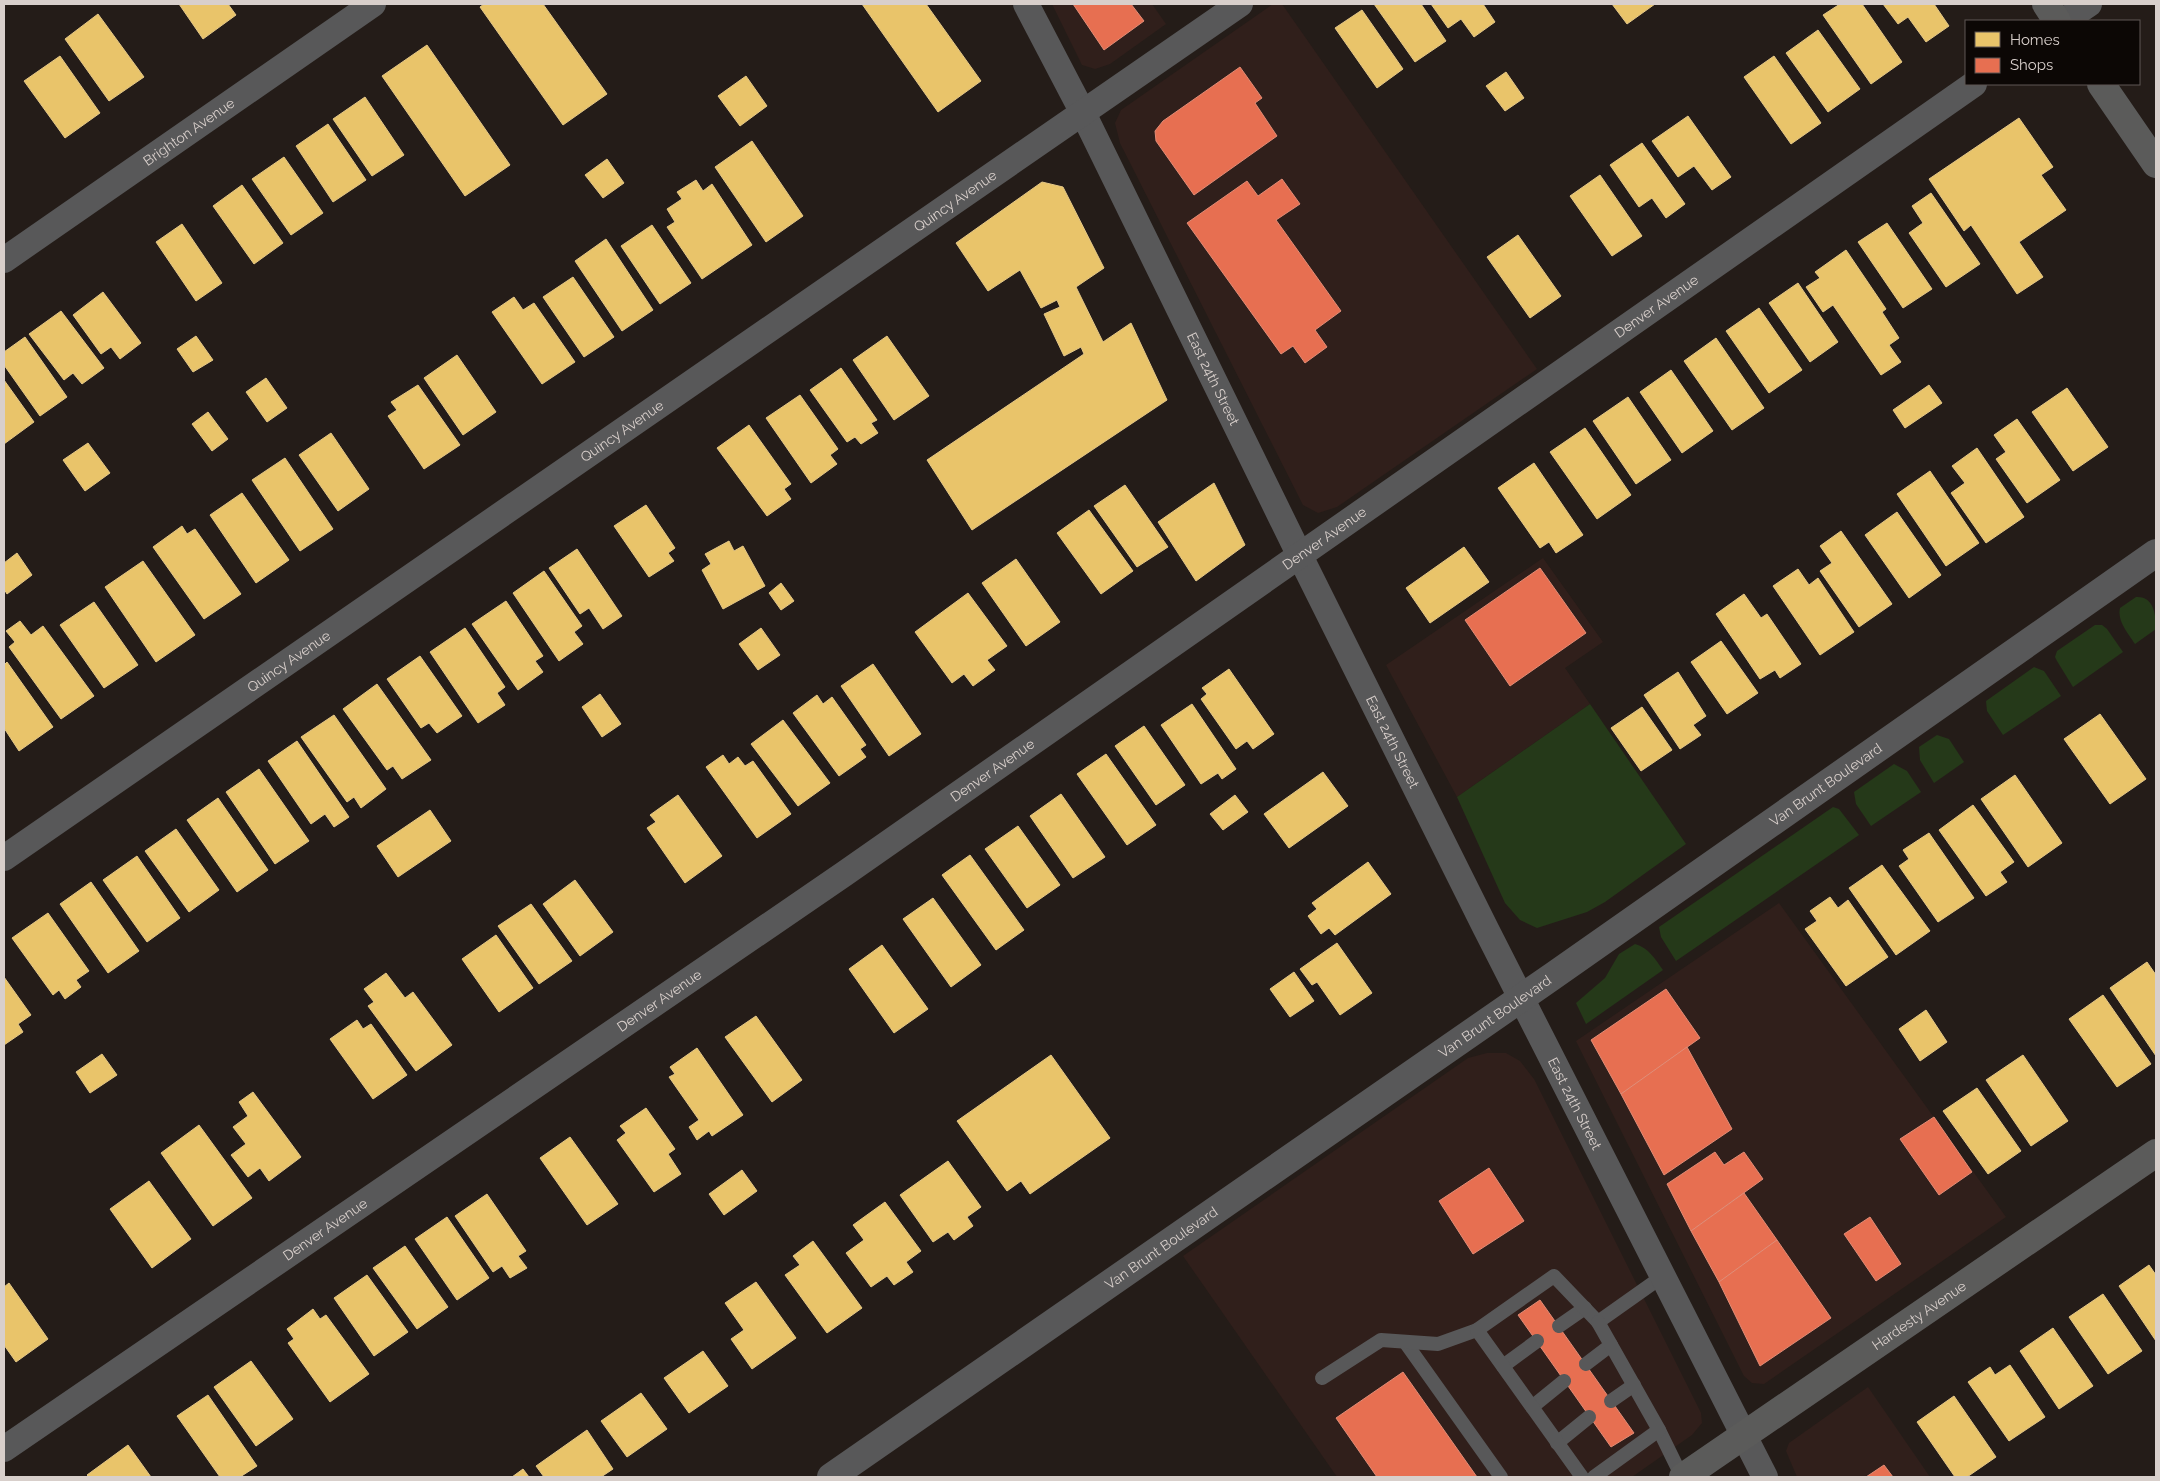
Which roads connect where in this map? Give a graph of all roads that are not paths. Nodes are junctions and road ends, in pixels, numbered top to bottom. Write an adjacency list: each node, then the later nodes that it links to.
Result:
1 (373, 4): 12 (street, Brighton Avenue)
2 (1026, 4): 10 (street, East 24th Street)
3 (1240, 4): 10 (street, Quincy Avenue)
4 (2046, 4): 6 (main road)
5 (2089, 4): 7 (street)
6 (2056, 20)
7 (2065, 20)
8 (1973, 85): 14 (street, Denver Avenue)
9 (2102, 85): 11 (main road)
10 (1084, 113): 14 (street, East 24th Street); 15 (street, Quincy Avenue)
11 (2156, 164)
12 (4, 260)
13 (2156, 553): 16 (street, Van Brunt Boulevard)
14 (1300, 556): 16 (street, East 24th Street); 37 (street, Denver Avenue)
15 (4, 858)
16 (1521, 998): 18 (street, East 24th Street); 38 (street, Van Brunt Boulevard)
17 (2156, 1153): 35 (main road, Hardesty Avenue)
18 (1663, 1276): 20 (lane); 35 (street, East 24th Street)
19 (1585, 1308): 20 (lane); 21 (lane); 22 (lane)
20 (1598, 1322): 25 (lane)
21 (1559, 1326)
22 (1478, 1330): 23 (lane); 27 (lane)
23 (1405, 1342): 28 (lane); 39 (lane)
24 (1537, 1342): 27 (lane)
25 (1611, 1345): 26 (lane); 30 (lane)
26 (1586, 1364)
27 (1503, 1366): 32 (lane)
28 (1322, 1378)
29 (1564, 1381): 32 (lane)
30 (1634, 1385): 31 (lane); 34 (lane)
31 (1611, 1401)
32 (1532, 1408): 36 (lane)
33 (1589, 1417): 36 (lane)
34 (1659, 1430): 41 (lane); 42 (lane)
35 (1744, 1434): 42 (main road, Hardesty Avenue); 43 (street, East 24th Street)
36 (1557, 1443): 40 (lane)
37 (4, 1449)
38 (831, 1477)
39 (1500, 1477)
40 (1582, 1477)
41 (1594, 1477)
42 (1682, 1477)
43 (1765, 1477)

